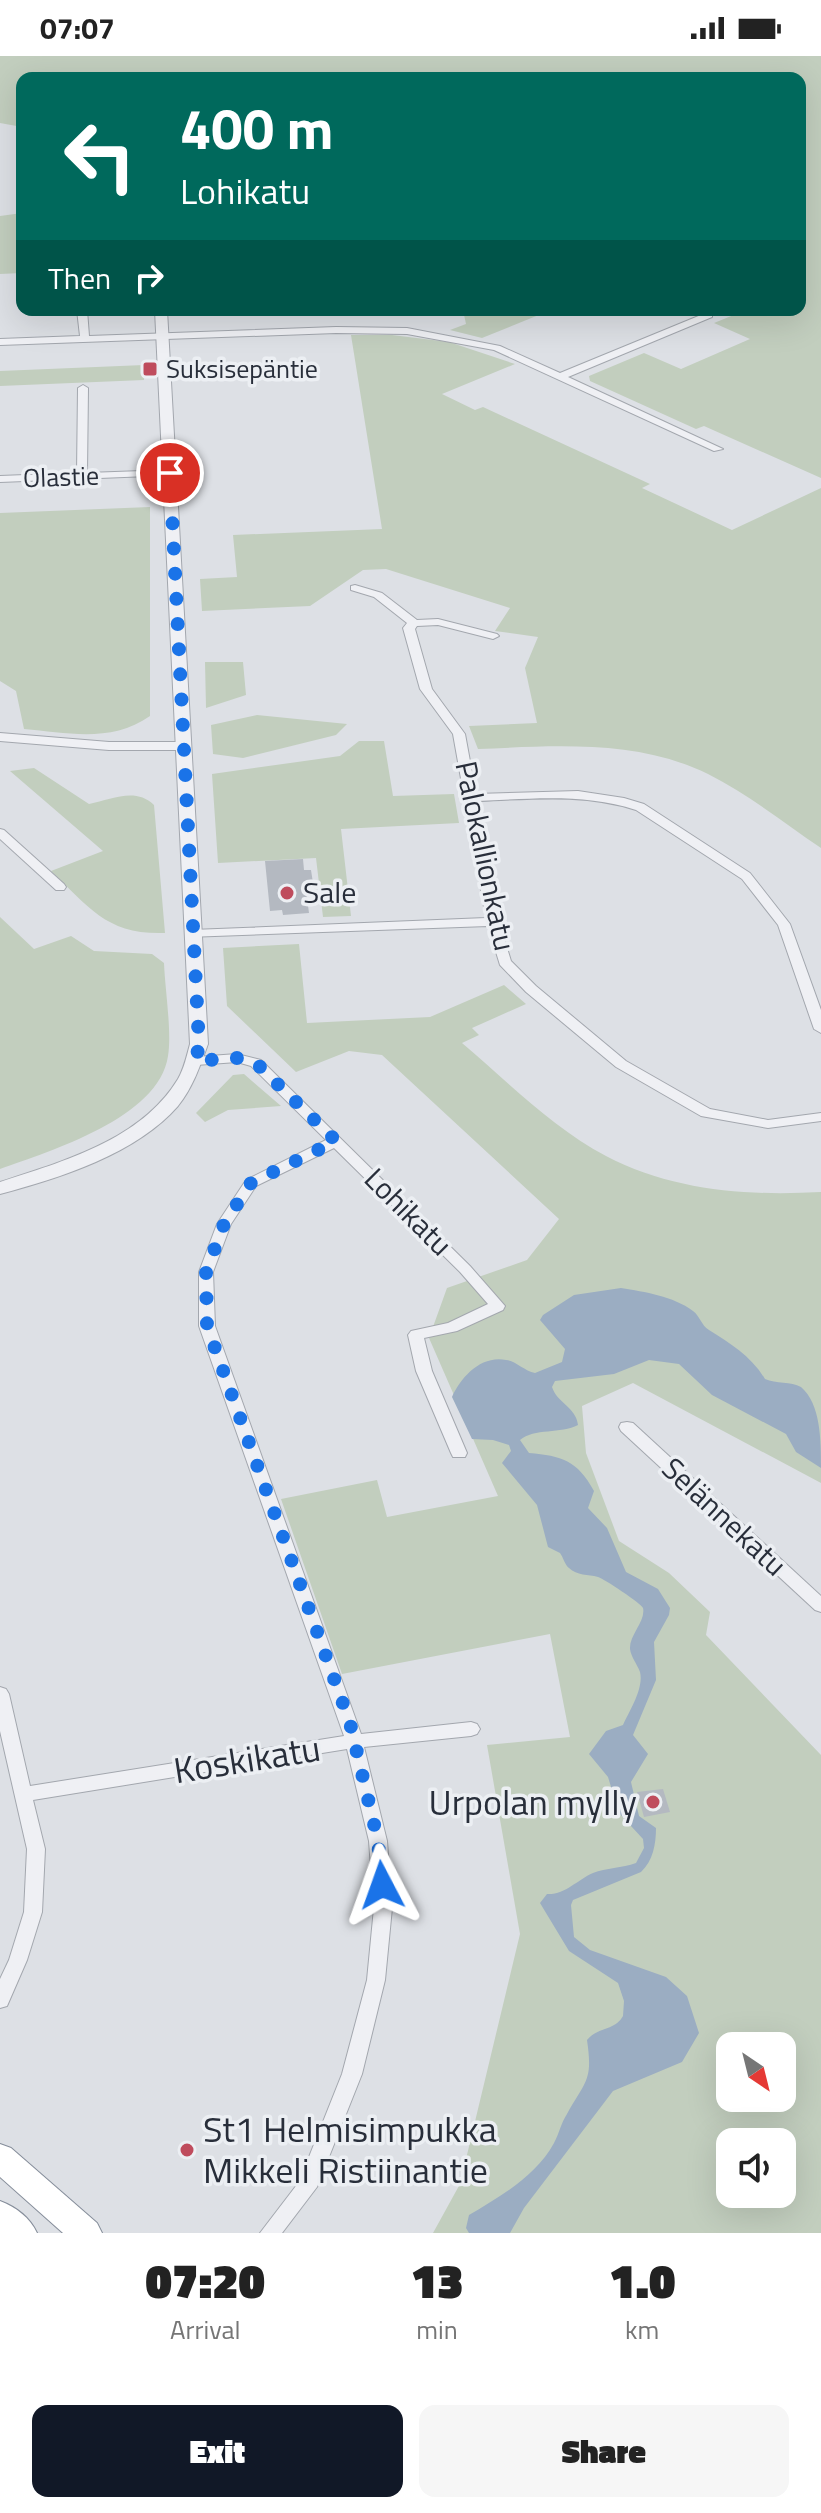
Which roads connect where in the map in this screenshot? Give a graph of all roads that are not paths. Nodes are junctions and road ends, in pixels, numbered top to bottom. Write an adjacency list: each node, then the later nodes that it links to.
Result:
1 (83, 316): 5 (street)
2 (162, 316): 4 (street)
3 (707, 316): 7 (street)
4 (164, 336): 5 (street); 7 (street); 10 (street)
5 (85, 338): 6 (street)
6 (0, 342)
7 (562, 376): 9 (street)
8 (83, 388): 11 (street)
9 (718, 449)
10 (170, 473): 11 (street, Olastie); 17 (street)
11 (82, 476): 12 (street, Olastie)
12 (0, 479)
13 (355, 588): 14 (street)
14 (414, 623): 15 (street); 18 (street, Palokallionkatu)
15 (493, 636)
16 (0, 737): 17 (street)
17 (184, 746): 22 (street)
18 (472, 798): 21 (street, Palokallionkatu); 23 (street)
19 (0, 833): 20 (street)
20 (60, 887)
21 (493, 922): 22 (street); 25 (street, Palokallionkatu)
22 (192, 934): 24 (street)
23 (821, 1029)
24 (196, 1061): 26 (street, Lohikatu); 27 (street)
25 (821, 1117)
26 (336, 1141): 29 (street, Lohikatu); 33 (street)
27 (0, 1188)
28 (627, 1427): 30 (street, Selännekatu)
29 (459, 1453)
30 (821, 1606)
31 (0, 1694): 34 (street)
32 (471, 1729): 33 (street, Koskikatu)
33 (355, 1741): 34 (street, Koskikatu); 40 (street)
34 (24, 1794): 35 (street)
35 (0, 2000)
36 (0, 2158): 39 (highway)
37 (0, 2215): 38 (highway)
38 (21, 2233)
39 (86, 2233)
40 (270, 2233)

